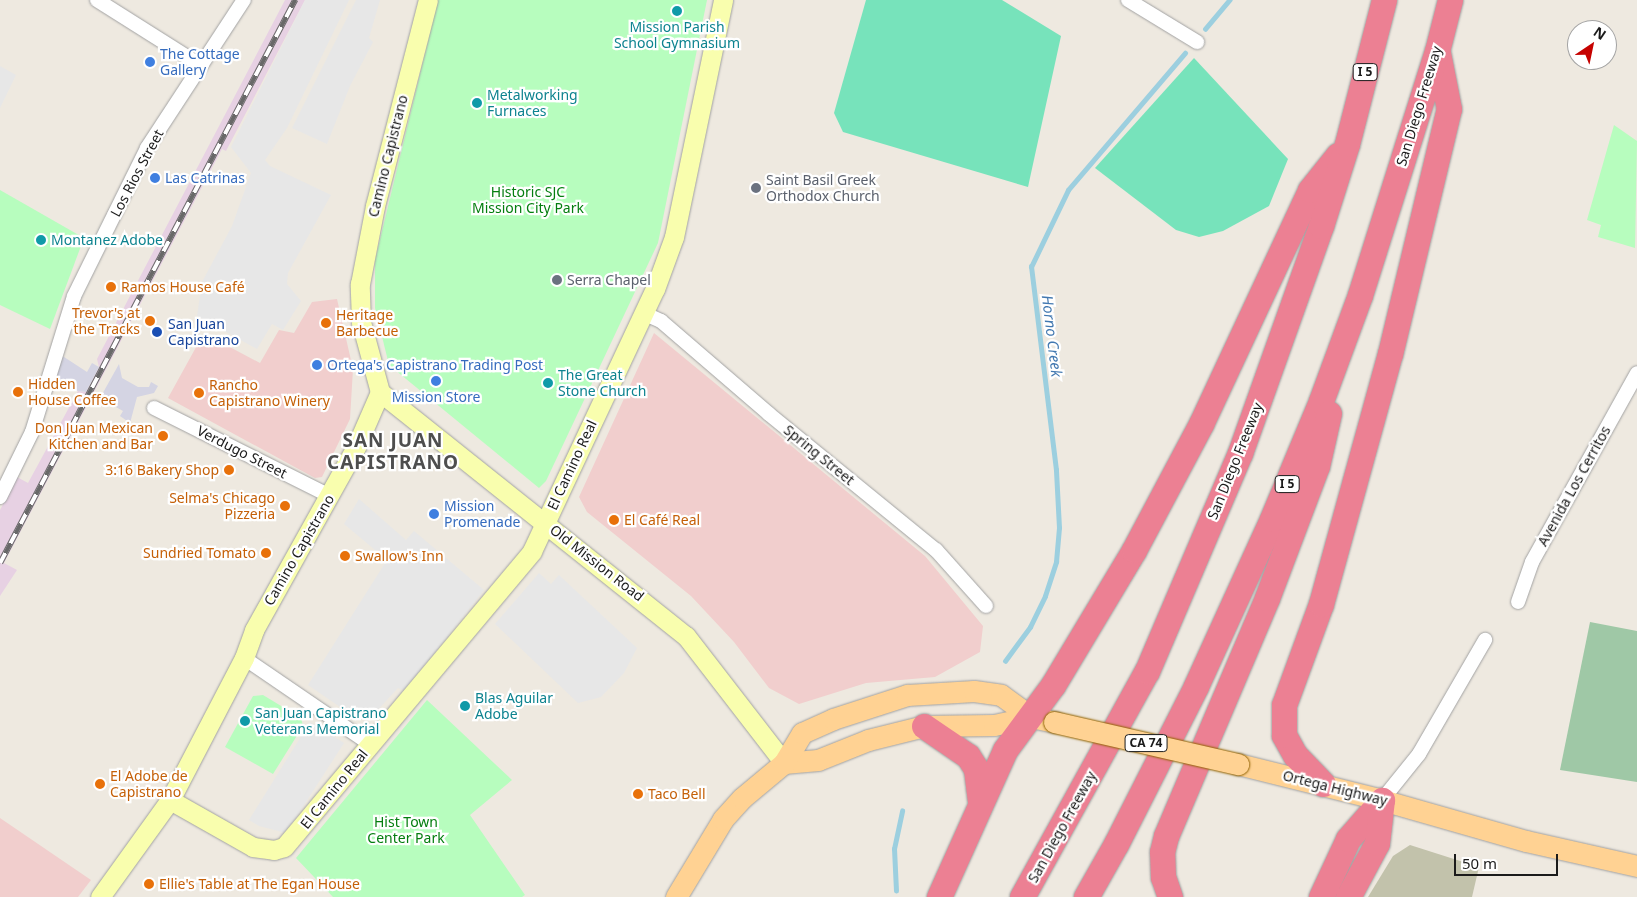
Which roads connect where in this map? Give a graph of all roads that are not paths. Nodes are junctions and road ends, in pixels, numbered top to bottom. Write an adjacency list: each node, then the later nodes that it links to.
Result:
1 (244, 0): 10 (street, Los Rios Street)
2 (428, 0): 15 (main road, Camino Capistrano)
3 (723, 0): 12 (main road, El Camino Real)
4 (1384, 0): 11 (highway, San Diego Freeway / I 5)
5 (1450, 0): 9 (highway, San Diego Freeway / I 5)
6 (106, 2): 10 (street)
7 (1137, 2): 8 (street)
8 (1197, 42)
9 (1437, 51): 13 (highway, San Diego Freeway / I 5); 28 (highway)
10 (200, 65): 18 (street, Los Rios Street)
11 (1347, 144): 24 (highway); 36 (highway, San Diego Freeway / I 5)
12 (644, 313): 19 (main road, El Camino Real); 21 (street, Spring Street)
13 (1345, 336): 37 (highway, San Diego Freeway / I 5); 38 (highway)
14 (1637, 373): 20 (street, Avenida Los Cerritos)
15 (380, 392): 17 (main road, Camino Capistrano); 19 (main road, Old Mission Road)
16 (154, 408): 17 (street, Verdugo Street)
17 (330, 496): 23 (main road, Camino Capistrano)
18 (0, 498)
19 (545, 523): 26 (main road, El Camino Real); 27 (main road, Old Mission Road)
20 (1518, 602)
21 (986, 606)
22 (1485, 640): 31 (street)
23 (244, 658): 26 (street); 29 (main road, Camino Capistrano)
24 (1043, 720): 25 (main road, Ortega Highway); 27 (main road, Ortega Highway); 28 (main road, Ortega Highway / CA 74, bridge); 30 (highway)
25 (924, 726): 27 (main road, Ortega Highway); 30 (highway)
26 (370, 744): 29 (main road, El Camino Real)
27 (784, 763): 34 (main road)
28 (1323, 784): 31 (main road, Ortega Highway / CA 74)
29 (170, 800): 33 (main road, Camino Capistrano)
30 (980, 800): 35 (highway)
31 (1382, 800): 32 (main road, Ortega Highway / CA 74); 39 (highway); 40 (highway)
32 (1637, 866)
33 (100, 897)
34 (676, 897)
35 (939, 897)
36 (1022, 897)
37 (1086, 897)
38 (1170, 897)
39 (1321, 897)
40 (1348, 897)

